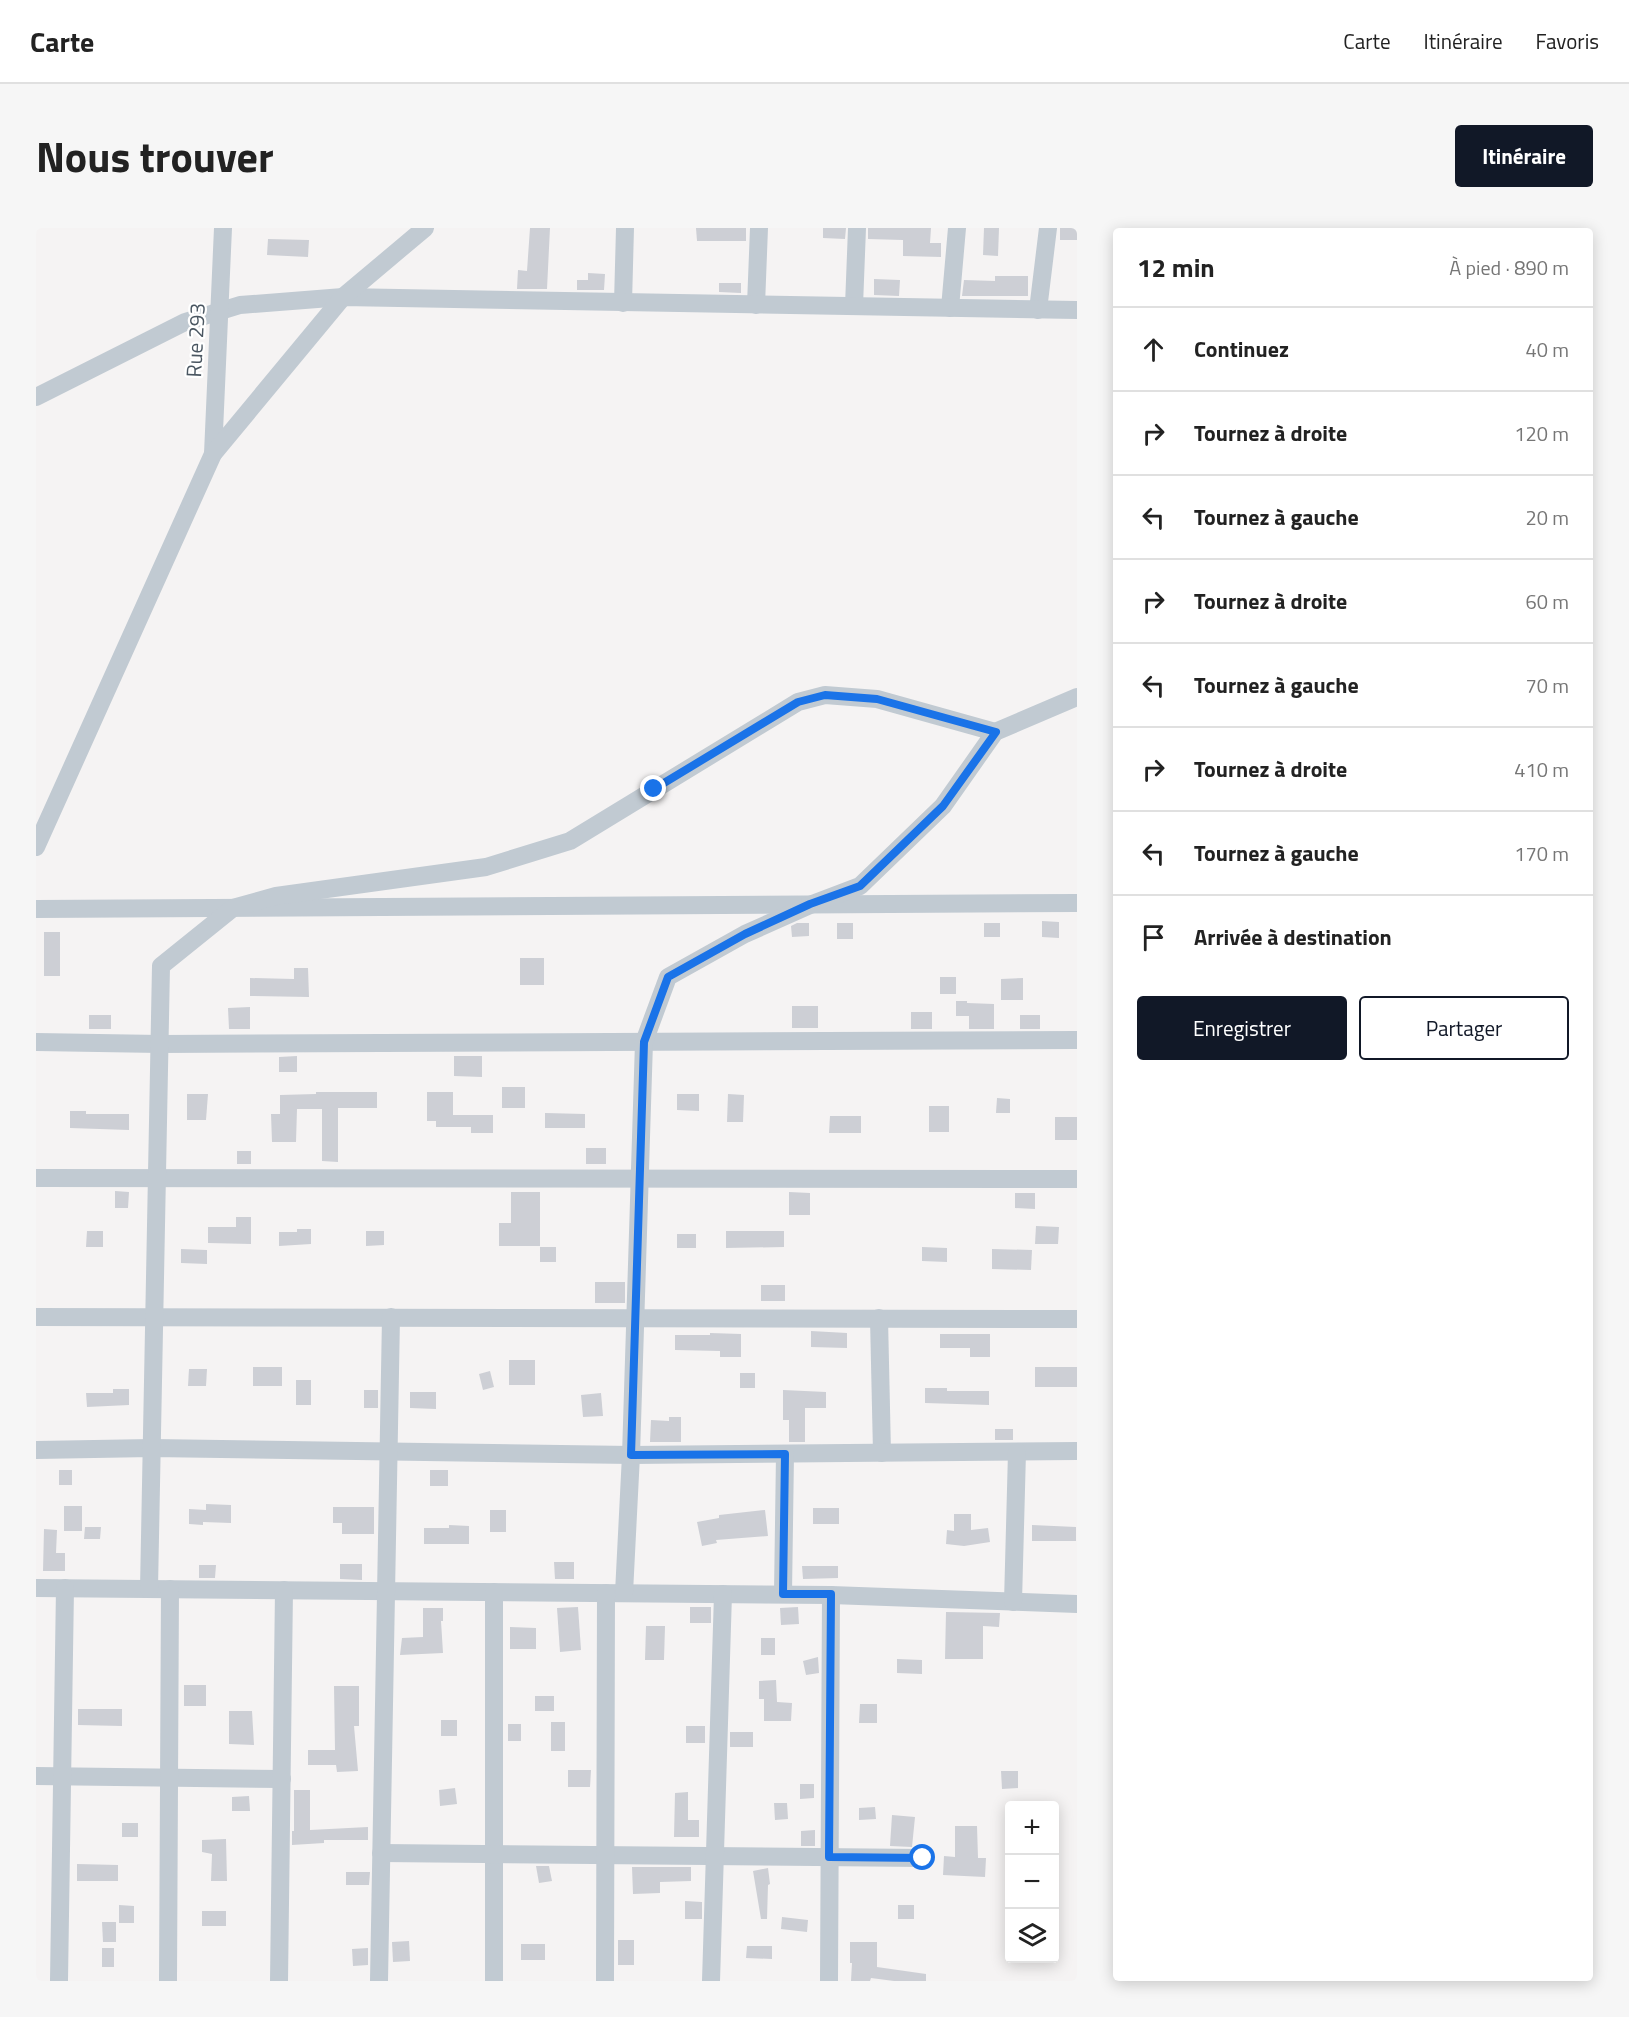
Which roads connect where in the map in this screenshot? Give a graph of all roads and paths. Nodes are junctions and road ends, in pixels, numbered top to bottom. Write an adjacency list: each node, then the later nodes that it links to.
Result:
1 (223, 228): 15 (street, Rue 293)
2 (425, 228): 8 (street)
3 (625, 228): 9 (street)
4 (759, 228): 10 (street)
5 (857, 228): 11 (street)
6 (957, 228): 12 (street)
7 (1048, 228): 13 (street)
8 (343, 297): 9 (street); 15 (street); 17 (street)
9 (623, 303): 10 (street)
10 (756, 305): 11 (street)
11 (854, 306): 12 (street)
12 (950, 308): 13 (street)
13 (1038, 310): 14 (street)
14 (1077, 310)
15 (219, 312): 16 (street); 17 (street, Rue 293)
16 (36, 397)
17 (213, 454): 20 (street)
18 (1077, 697): 19 (street)
19 (996, 732): 22 (street); 23 (street)
20 (36, 847)
21 (1077, 903): 22 (street)
22 (810, 904): 23 (street); 27 (street)
23 (233, 908): 24 (street); 28 (street)
24 (36, 909)
25 (1077, 1040): 27 (street)
26 (36, 1042): 28 (street)
27 (644, 1042): 28 (street); 31 (street)
28 (160, 1044): 30 (street)
29 (36, 1178): 30 (street)
30 (157, 1178): 31 (street); 34 (street)
31 (639, 1179): 32 (street); 36 (street)
32 (1077, 1179)
33 (36, 1317): 34 (street)
34 (154, 1317): 35 (street); 39 (street)
35 (391, 1317): 36 (street); 42 (street)
36 (635, 1318): 37 (street); 46 (street)
37 (879, 1318): 38 (street); 44 (street)
38 (1077, 1319)
39 (152, 1448): 40 (street); 42 (street); 49 (street)
40 (36, 1450)
41 (1077, 1451): 43 (street)
42 (388, 1452): 46 (street); 52 (street)
43 (1017, 1452): 44 (street); 58 (street)
44 (882, 1453): 45 (street)
45 (785, 1454): 46 (street); 56 (street)
46 (631, 1455): 54 (street)
47 (36, 1588): 48 (street)
48 (65, 1588): 49 (street); 61 (street)
49 (149, 1589): 50 (street)
50 (170, 1589): 51 (street); 62 (street)
51 (284, 1590): 52 (street); 63 (street)
52 (386, 1591): 53 (street); 64 (street)
53 (494, 1592): 54 (street); 65 (street)
54 (615, 1593): 55 (street); 66 (street)
55 (723, 1594): 56 (street); 67 (street)
56 (783, 1594): 57 (street)
57 (831, 1594): 58 (street); 68 (street)
58 (1013, 1602): 59 (street)
59 (1077, 1604)
60 (36, 1776): 61 (street)
61 (62, 1776): 62 (street); 70 (street)
62 (169, 1778): 63 (street); 71 (street)
63 (282, 1779): 72 (street)
64 (381, 1853): 65 (street); 73 (street)
65 (494, 1854): 66 (street); 74 (street)
66 (605, 1855): 67 (street); 75 (street)
67 (715, 1856): 68 (street); 76 (street)
68 (829, 1857): 69 (street); 77 (street)
69 (923, 1858)
70 (59, 1981)
71 (168, 1981)
72 (279, 1981)
73 (379, 1981)
74 (494, 1981)
75 (605, 1981)
76 (711, 1981)
77 (829, 1981)

